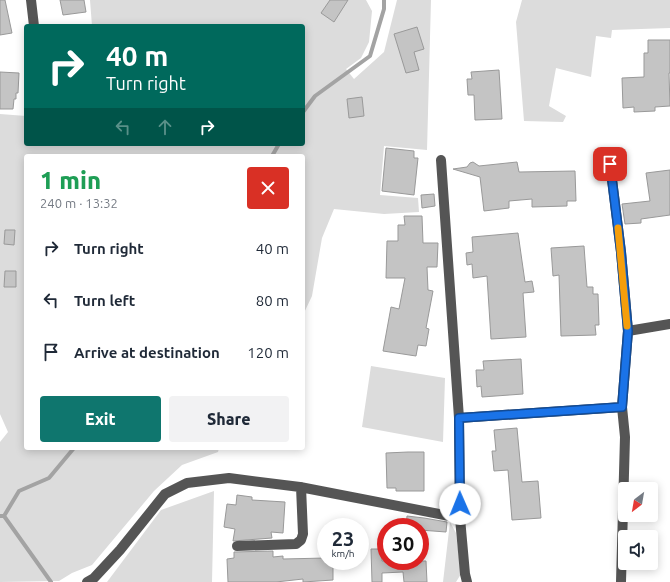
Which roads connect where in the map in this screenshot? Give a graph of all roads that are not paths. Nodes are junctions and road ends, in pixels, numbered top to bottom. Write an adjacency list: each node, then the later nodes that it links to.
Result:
1 (31, 0): 2 (street)
2 (34, 24)
3 (441, 160): 8 (street)
4 (610, 164): 6 (street)
5 (670, 324): 6 (street)
6 (628, 331): 7 (street)
7 (622, 407): 8 (street); 14 (street)
8 (459, 418): 10 (street)
9 (301, 487): 10 (street); 11 (street); 13 (street)
10 (460, 518): 12 (street)
11 (237, 546)
12 (464, 579)
13 (87, 582)
14 (621, 582)

